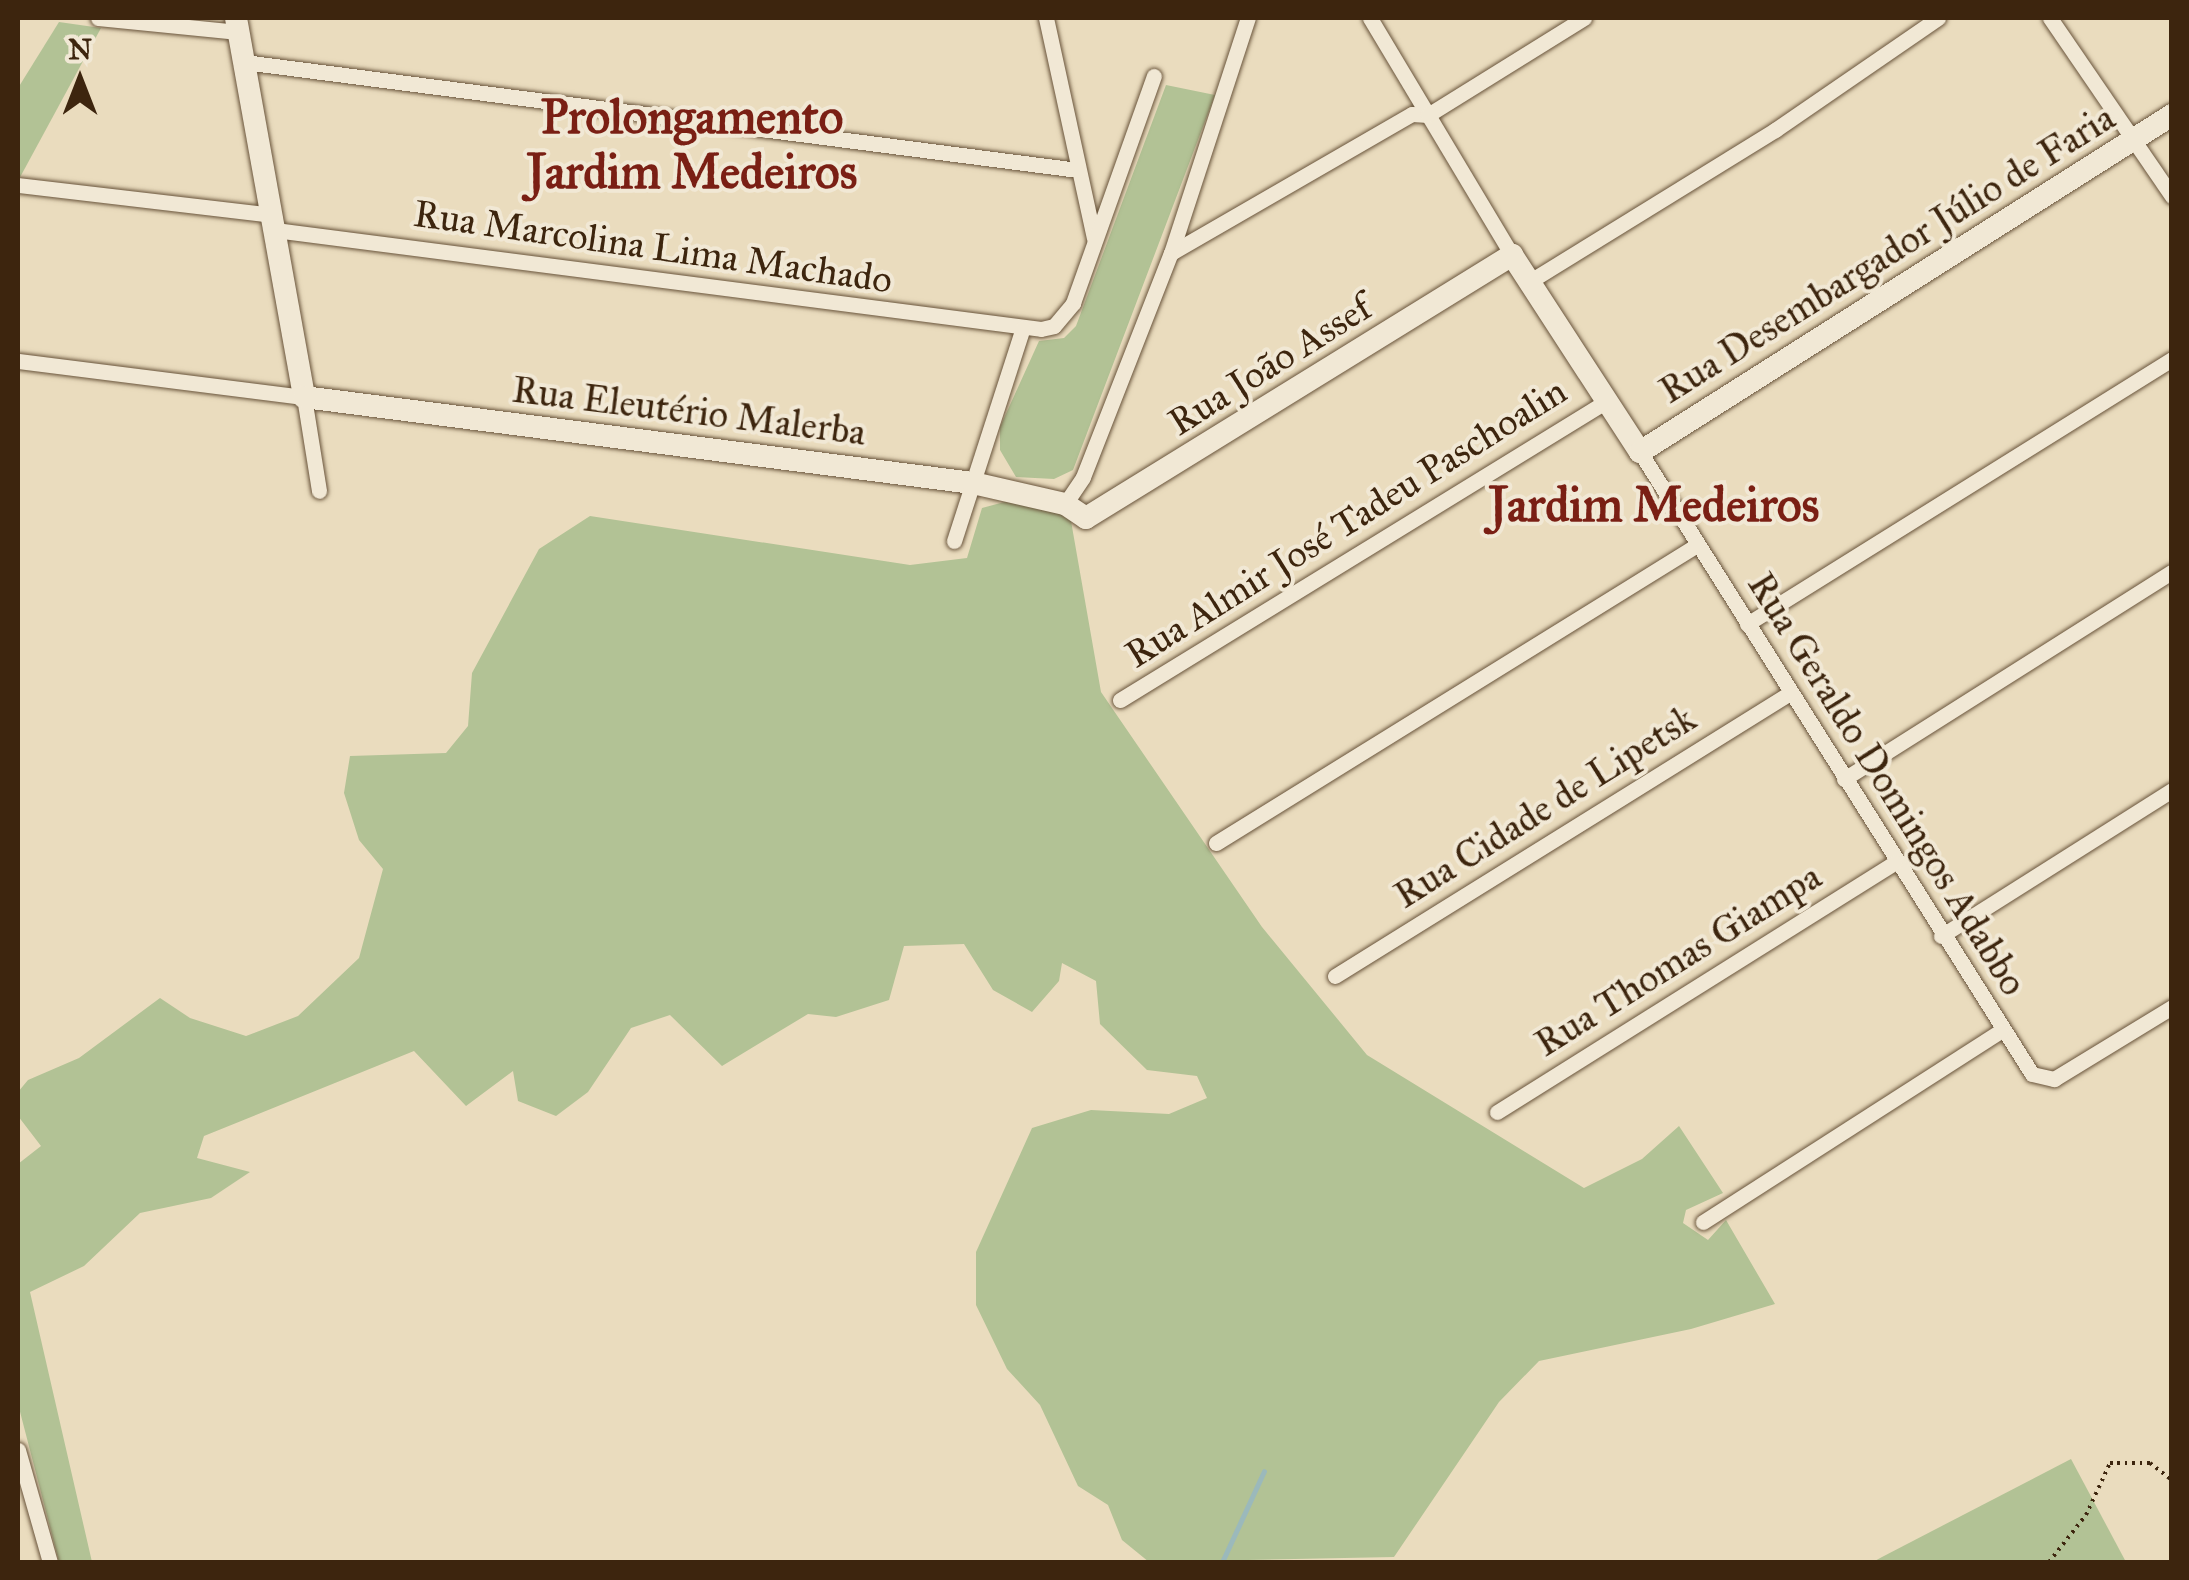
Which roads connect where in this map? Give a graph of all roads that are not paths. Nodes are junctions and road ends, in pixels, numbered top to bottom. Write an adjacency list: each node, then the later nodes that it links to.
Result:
1 (98, 18): 8 (street)
2 (1046, 18): 14 (street)
3 (1248, 18): 19 (street)
4 (1370, 18): 11 (street, Rua Geraldo Domingos Adabbo)
5 (1584, 18): 11 (street)
6 (1938, 18): 21 (street)
7 (2050, 18): 13 (street)
8 (237, 25): 9 (street)
9 (244, 62): 14 (street); 17 (street)
10 (1154, 76): 18 (street)
11 (1428, 115): 19 (street); 20 (street, Rua Geraldo Domingos Adabbo)
12 (2172, 115): 13 (street, Rua Desembargador Júlio de Faria)
13 (2134, 139): 16 (street); 27 (street, Rua Desembargador Júlio de Faria)
14 (1078, 170): 18 (street)
15 (18, 185): 17 (street, Rua Marcolina Lima Machado)
16 (2172, 196)
17 (274, 222): 22 (street, Rua Marcolina Lima Machado); 25 (street)
18 (1095, 240): 22 (street)
19 (1172, 253): 30 (street)
20 (1512, 255): 21 (street, Rua Geraldo Domingos Adabbo); 30 (street, Rua João Assef)
21 (1532, 280): 26 (street, Rua Geraldo Domingos Adabbo)
22 (1023, 328): 28 (street)
23 (2172, 359): 34 (street)
24 (18, 361): 25 (street)
25 (304, 397): 28 (street, Rua Eleutério Malerba); 29 (street)
26 (1607, 401): 27 (street, Rua Geraldo Domingos Adabbo); 36 (street, Rua Almir José Tadeu Paschoalin)
27 (1640, 452): 32 (street, Rua Geraldo Domingos Adabbo)
28 (973, 484): 30 (street, Rua Eleutério Malerba); 31 (street)
29 (319, 491)
30 (1064, 504)
31 (954, 541)
32 (1697, 545): 34 (street, Rua Geraldo Domingos Adabbo); 39 (street)
33 (2172, 572): 37 (street)
34 (1747, 624): 35 (street, Rua Geraldo Domingos Adabbo)
35 (1790, 693): 37 (street, Rua Geraldo Domingos Adabbo); 42 (street, Rua Cidade de Lipetsk)
36 (1120, 700)
37 (1844, 779): 40 (street, Rua Geraldo Domingos Adabbo)
38 (2172, 790): 41 (street)
39 (1216, 843)
40 (1894, 863): 41 (street, Rua Geraldo Domingos Adabbo); 45 (street, Rua Thomas Giampa)
41 (1941, 936): 44 (street, Rua Geraldo Domingos Adabbo)
42 (1335, 976)
43 (2172, 1007): 44 (street, Rua Geraldo Domingos Adabbo)
44 (2000, 1031): 46 (street)
45 (1497, 1112)
46 (1704, 1222)
47 (18, 1450): 48 (street)
48 (50, 1562)

